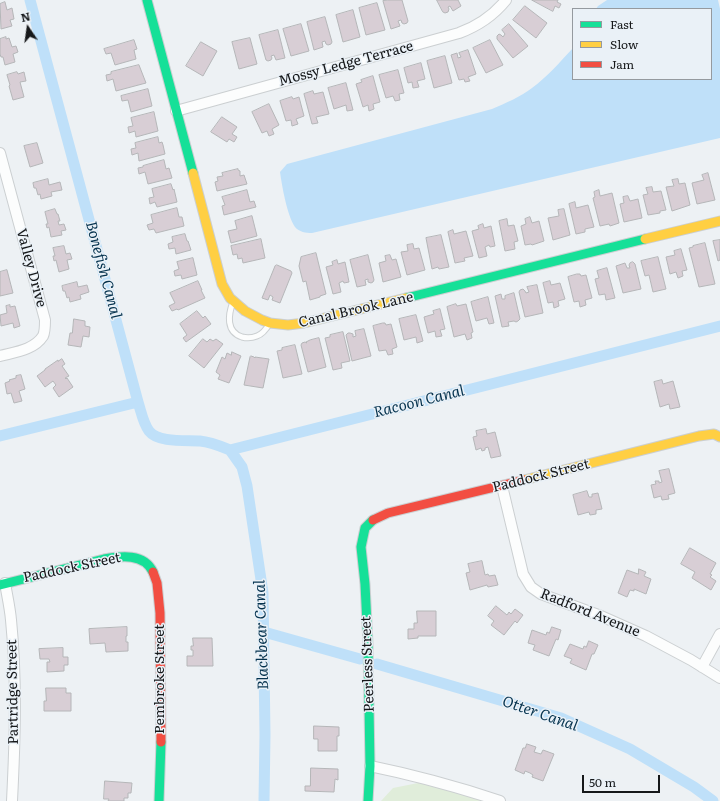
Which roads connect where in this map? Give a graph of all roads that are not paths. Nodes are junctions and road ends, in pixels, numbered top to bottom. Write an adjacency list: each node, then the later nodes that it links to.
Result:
1 (147, 0): 3 (street, Canal Brook Lane)
2 (506, 0): 3 (street, Mossy Ledge Terrace)
3 (176, 110): 6 (street, Canal Brook Lane)
4 (0, 153): 8 (street, Valley Drive)
5 (720, 221): 7 (street, Canal Brook Lane)
6 (233, 301): 7 (street, Canal Brook Lane); 7 (lane)
7 (270, 323)
8 (0, 356)
9 (720, 437): 10 (street, Paddock Street)
10 (502, 486): 11 (street, Paddock Street); 15 (street, Radford Avenue)
11 (365, 528): 17 (street, Peerless Street)
12 (143, 561): 13 (street, Paddock Street); 19 (street, Pembroke Street)
13 (3, 584): 18 (street, Partridge Street)
14 (720, 634): 15 (street)
15 (702, 667): 16 (street, Radford Avenue)
16 (720, 678)
17 (370, 766): 20 (street, Peerless Street); 21 (street)
18 (12, 801)
19 (159, 801)
20 (368, 801)
21 (500, 801)

